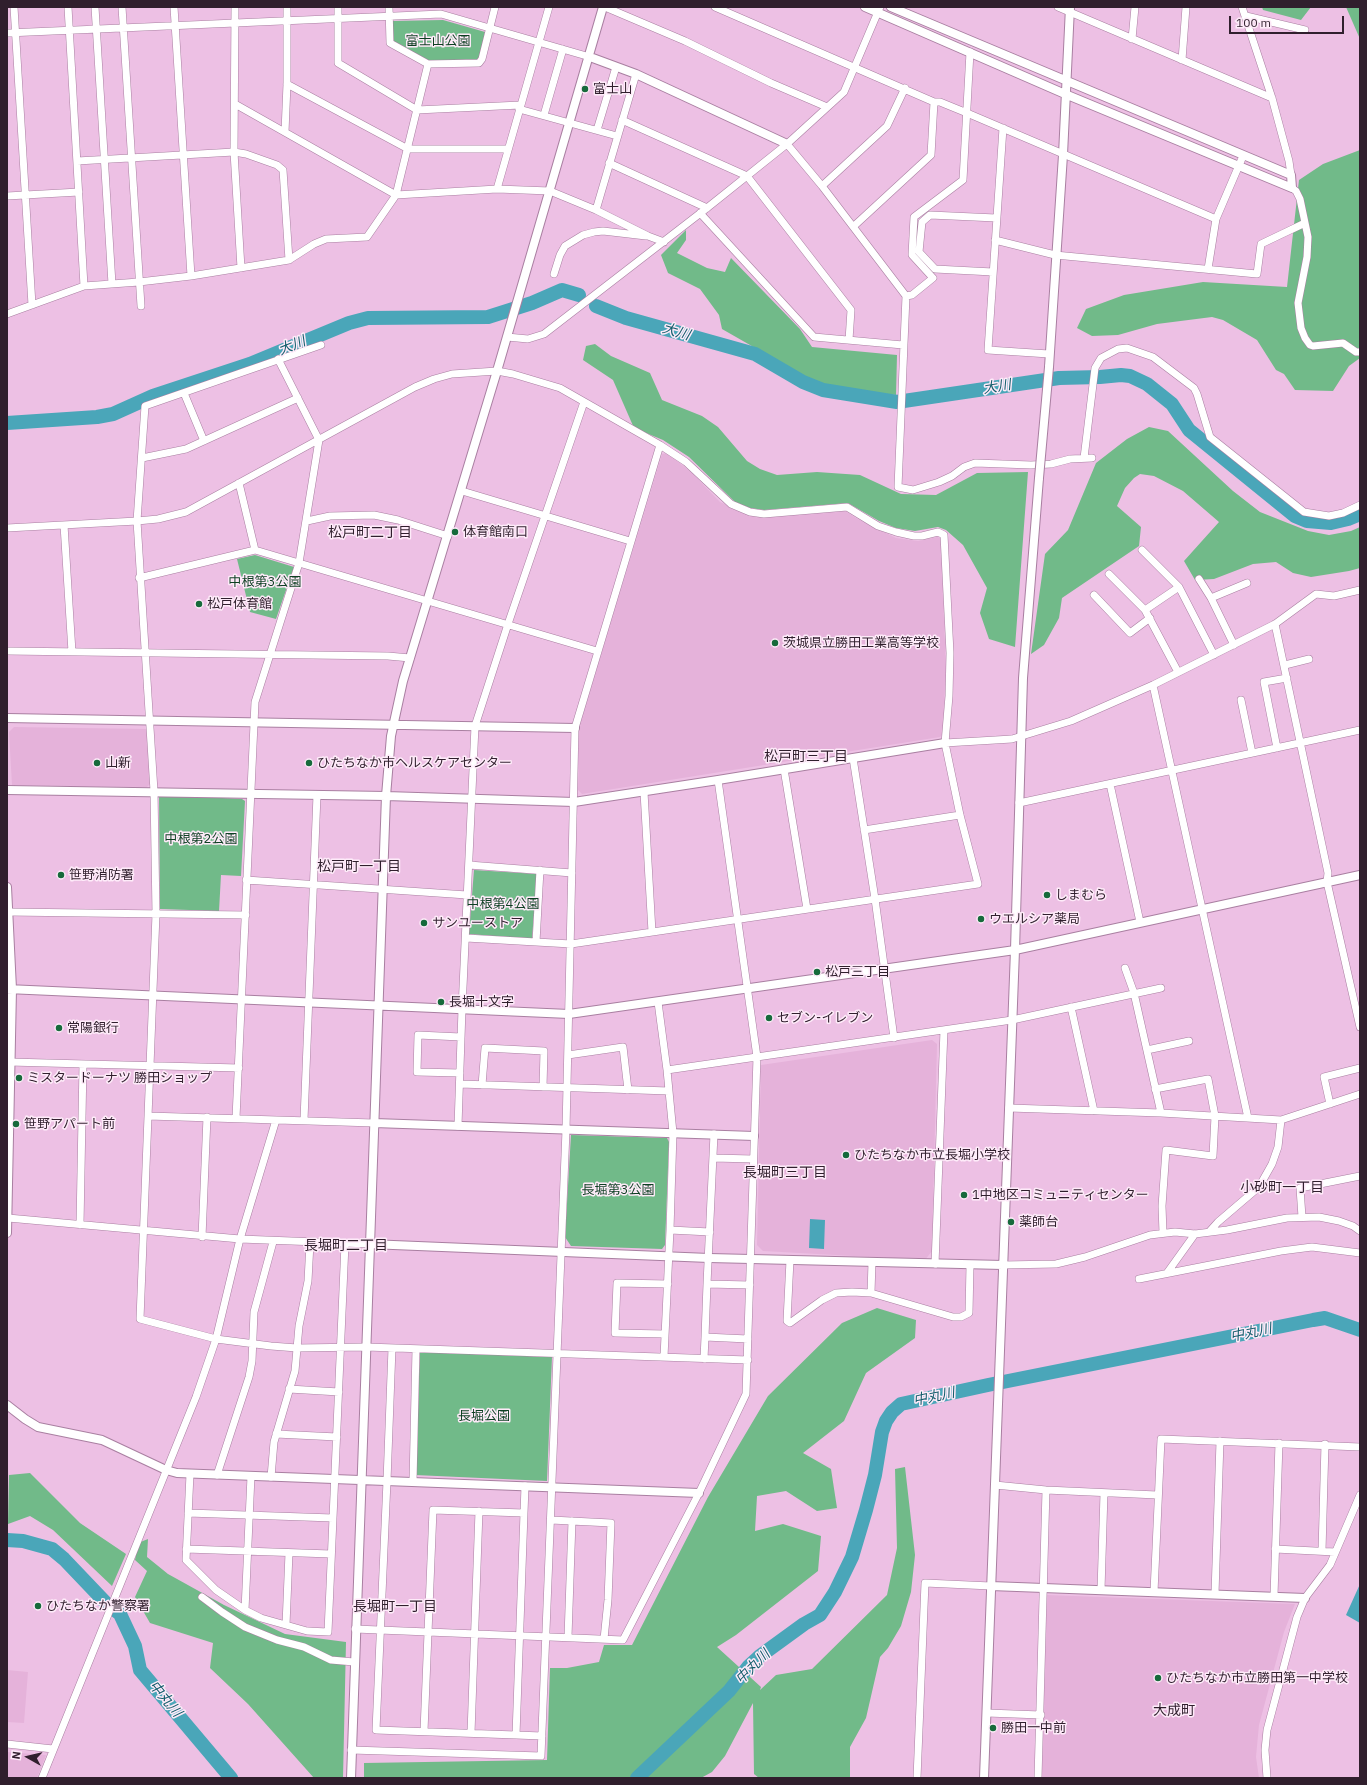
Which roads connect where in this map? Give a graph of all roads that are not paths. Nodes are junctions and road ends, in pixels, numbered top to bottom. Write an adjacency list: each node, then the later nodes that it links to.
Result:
1 (14, 7): 35 (street)
2 (68, 7): 33 (street)
3 (95, 7): 31 (street)
4 (122, 7): 29 (street)
5 (174, 7): 28 (street)
6 (235, 7): 27 (street)
7 (287, 7): 26 (street)
8 (338, 7): 25 (street)
9 (389, 7): 24 (street)
10 (495, 7): 30 (street)
11 (549, 7): 37 (street)
12 (604, 7): 40 (street); 54 (street)
13 (715, 7): 44 (street)
14 (865, 7): 21 (street)
15 (891, 7): 46 (street)
16 (1058, 7): 20 (street)
17 (1134, 7): 36 (street)
18 (1186, 7): 41 (street)
19 (1242, 7): 23 (street)
20 (1070, 9): 36 (street); 46 (street)
21 (879, 10): 39 (street); 44 (street)
22 (441, 11): 24 (street); 30 (street)
23 (1246, 16): 32 (street); 50 (street)
24 (389, 17): 25 (street); 42 (street)
25 (338, 19): 26 (street); 55 (street)
26 (287, 22): 27 (street); 47 (street)
27 (235, 23): 28 (street); 52 (street)
28 (176, 26): 29 (street); 68 (street)
29 (124, 28): 31 (street); 71 (street)
30 (489, 28): 37 (street); 42 (street)
31 (96, 30): 33 (street); 72 (street)
32 (1305, 30)
33 (70, 31): 35 (street); 73 (street)
34 (7, 33): 35 (street)
35 (15, 33): 83 (street)
36 (1132, 39): 41 (street)
37 (539, 43): 38 (street); 53 (street)
38 (563, 50): 40 (street); 57 (street)
39 (970, 52): 49 (street); 56 (street)
40 (590, 57): 43 (street); 59 (street)
41 (1182, 60): 50 (street)
42 (428, 64): 55 (street)
43 (616, 66): 45 (street); 61 (street)
44 (855, 67): 48 (street); 54 (street)
45 (636, 74): 58 (street); 64 (street)
46 (1066, 80): 49 (street); 70 (street)
47 (287, 84): 62 (street); 65 (street)
48 (904, 88): 51 (street); 78 (street)
49 (1065, 94): 69 (street); 75 (street)
50 (1272, 98): 77 (street)
51 (934, 102): 56 (street); 92 (street)
52 (235, 104): 62 (street); 67 (street)
53 (520, 107): 55 (street); 57 (street); 66 (street)
54 (827, 107): 64 (street)
55 (418, 110): 65 (street)
56 (967, 113): 60 (street); 106 (street)
57 (544, 115): 59 (street)
58 (622, 120): 63 (street); 76 (street)
59 (570, 122): 61 (street); 81 (street)
60 (1003, 128): 69 (street); 89 (street)
61 (597, 130): 63 (street)
62 (285, 132): 84 (street)
63 (617, 136): 74 (street)
64 (787, 144): 76 (street); 78 (street)
65 (408, 149): 66 (street); 84 (street)
66 (508, 149): 80 (street)
67 (234, 152): 68 (street); 97 (street); 98 (street)
68 (183, 155): 71 (street); 102 (street)
69 (1063, 155): 90 (street); 96 (street)
70 (1243, 156): 75 (street); 77 (street)
71 (132, 158): 72 (street); 103 (street)
72 (104, 159): 73 (street); 104 (street)
73 (77, 161): 82 (street)
74 (609, 163): 86 (street); 87 (street)
75 (1239, 165): 79 (street); 90 (street)
76 (747, 176): 86 (street); 111 (street)
77 (1291, 176): 79 (street)
78 (822, 186): 92 (street)
79 (1292, 188): 91 (street)
80 (497, 189): 81 (street); 84 (street)
81 (550, 191): 87 (street); 110 (street)
82 (79, 192): 83 (street); 105 (street)
83 (25, 194): 85 (street); 107 (street)
84 (396, 195): 97 (street)
85 (7, 196)
86 (707, 208): 88 (street)
87 (596, 210): 93 (street)
88 (700, 214): 95 (street); 111 (street)
89 (996, 218): 94 (street); 100 (street)
90 (1216, 219): 99 (street)
91 (1306, 222): 99 (street); 114 (street)
92 (854, 226): 106 (street)
93 (648, 236): 95 (street); 101 (street)
94 (995, 240): 96 (street); 100 (street)
95 (664, 242): 110 (street)
96 (1055, 255): 99 (street); 115 (street)
97 (289, 260): 98 (street)
98 (241, 268): 102 (street)
99 (1208, 269)
100 (993, 272): 115 (street)
101 (554, 274)
102 (191, 276): 103 (street)
103 (139, 282): 104 (street); 108 (street)
104 (112, 284): 105 (street)
105 (84, 286): 107 (street)
106 (906, 296): 113 (street)
107 (32, 305): 109 (street)
108 (141, 306)
109 (7, 314)
110 (508, 337): 117 (street)
111 (849, 340): 113 (street)
112 (321, 345): 116 (street)
113 (903, 345): 125 (street)
114 (1360, 352)
115 (1049, 354): 174 (street, bridge)
116 (278, 359): 118 (street); 119 (street)
117 (498, 371): 120 (street); 121 (street); 128 (street)
118 (184, 393): 122 (street); 124 (street)
119 (298, 398): 121 (street); 122 (street)
120 (584, 402): 123 (street); 130 (street)
121 (319, 440): 127 (street); 132 (street)
122 (204, 441): 124 (street)
123 (660, 445): 136 (street); 175 (street)
124 (142, 458): 131 (street)
125 (1084, 458): 126 (street); 129 (street)
126 (1092, 458)
127 (239, 483): 131 (street); 137 (street)
128 (462, 490): 130 (street); 135 (street)
129 (1360, 506)
130 (545, 516): 136 (street); 151 (street)
131 (137, 521): 133 (street); 141 (street)
132 (307, 522): 135 (street); 139 (street)
133 (64, 525): 134 (street); 156 (street)
134 (7, 528)
135 (448, 536): 148 (street)
136 (630, 541): 155 (street)
137 (255, 550): 139 (street); 141 (street)
138 (1142, 550): 144 (street)
139 (299, 563): 148 (street); 158 (street)
140 (1109, 574): 149 (street)
141 (139, 578): 157 (street)
142 (1199, 579): 147 (street)
143 (1247, 583): 147 (street)
144 (1179, 587): 149 (street); 159 (street)
145 (1360, 590): 152 (street)
146 (1094, 595): 150 (street)
147 (1210, 598): 153 (street)
148 (428, 601): 151 (street); 160 (street)
149 (1145, 610): 150 (street)
150 (1150, 618): 163 (street)
151 (508, 624): 155 (street); 171 (street)
152 (1275, 624): 153 (street); 162 (street)
153 (1234, 645): 159 (street)
154 (7, 651): 156 (street)
155 (597, 651): 172 (street)
156 (72, 652): 157 (street)
157 (145, 653): 158 (street); 168 (street)
158 (269, 655): 160 (street); 169 (street)
159 (1214, 655): 163 (street)
160 (410, 658): 170 (street)
161 (1309, 659): 162 (street)
162 (1285, 665): 164 (street)
163 (1178, 672): 165 (street)
164 (1287, 678): 176 (street); 177 (street)
165 (1153, 685): 174 (street); 181 (street)
166 (1241, 700): 178 (street)
167 (7, 718): 168 (street)
168 (150, 721): 169 (street); 185 (street)
169 (254, 722): 170 (street); 187 (street)
170 (393, 724): 171 (street); 189 (street)
171 (475, 726): 172 (street); 190 (street)
172 (575, 728): 191 (street)
173 (1360, 730): 176 (street)
174 (1021, 736): 175 (street); 192 (street)
175 (945, 742): 179 (street); 193 (street)
176 (1300, 743): 177 (street); 200 (street)
177 (1277, 748): 178 (street)
178 (1252, 753): 181 (street)
179 (853, 758): 180 (street); 194 (street)
180 (784, 769): 182 (street); 206 (street)
181 (1171, 771): 183 (street); 207 (street)
182 (718, 780): 186 (street); 211 (street)
183 (1110, 784): 192 (street); 212 (street)
184 (7, 790): 185 (street)
185 (154, 791): 187 (street); 209 (street)
186 (644, 792): 191 (street); 213 (street)
187 (250, 794): 188 (street); 199 (street)
188 (317, 795): 189 (street); 201 (street)
189 (386, 796): 190 (street); 203 (street)
190 (472, 799): 191 (street); 195 (street)
191 (574, 802): 197 (street)
192 (1019, 803): 217 (street)
193 (960, 815): 194 (street); 205 (street)
194 (864, 830): 205 (street)
195 (469, 865): 196 (street); 204 (street)
196 (540, 870): 197 (street); 215 (street)
197 (572, 872): 216 (street)
198 (1360, 875): 200 (street)
199 (246, 880): 201 (street); 210 (street)
200 (1328, 882): 207 (street); 233 (street)
201 (312, 885): 203 (street); 227 (street)
202 (7, 887): 208 (street)
203 (382, 889): 204 (street); 228 (street)
204 (468, 895): 214 (street)
205 (875, 899): 206 (street); 219 (street)
206 (807, 909): 211 (street)
207 (1203, 909): 212 (street); 264 (street)
208 (8, 912): 209 (street); 222 (street)
209 (156, 914): 210 (street); 224 (street)
210 (246, 915): 225 (street)
211 (737, 919): 213 (street); 220 (street)
212 (1140, 922): 217 (street)
213 (652, 932): 216 (street)
214 (466, 938): 215 (street); 230 (street)
215 (536, 942): 216 (street)
216 (571, 944): 231 (street)
217 (1015, 950): 219 (street); 232 (street)
218 (1125, 968): 223 (street)
219 (884, 969): 220 (street); 236 (street)
220 (748, 988): 226 (street); 240 (street)
221 (1161, 988): 223 (street)
222 (9, 989): 224 (street); 241 (street)
223 (1134, 993): 229 (street); 238 (street)
224 (152, 996): 225 (street); 243 (street)
225 (242, 999): 227 (street); 244 (street)
226 (658, 1002): 231 (street); 246 (street)
227 (309, 1003): 228 (street); 266 (street)
228 (378, 1006): 230 (street); 268 (street)
229 (1071, 1007): 232 (street); 258 (street)
230 (462, 1010): 231 (street); 235 (street)
231 (569, 1014): 239 (street)
232 (1012, 1020): 234 (street); 257 (street)
233 (1360, 1027)
234 (944, 1030): 236 (street); 274 (street)
235 (461, 1036): 247 (street); 247 (street)
236 (894, 1038): 240 (street)
237 (1189, 1042): 238 (street)
238 (1147, 1050): 252 (street)
239 (568, 1054): 251 (street); 253 (street)
240 (757, 1057): 246 (street); 273 (street)
241 (9, 1062): 242 (street); 280 (street)
242 (83, 1064): 243 (street); 281 (street)
243 (149, 1064): 244 (street); 260 (street)
244 (239, 1068): 263 (street)
245 (1360, 1068): 256 (street)
246 (667, 1070): 254 (street)
247 (460, 1073): 248 (street)
248 (460, 1084): 249 (street); 269 (street)
249 (482, 1084): 250 (street); 250 (street)
250 (543, 1087): 251 (street)
251 (567, 1088): 253 (street); 270 (street)
252 (1155, 1089): 259 (street); 261 (street)
253 (628, 1090): 254 (street)
254 (669, 1092): 271 (street)
255 (1360, 1094): 256 (street)
256 (1330, 1104): 267 (street)
257 (1009, 1108): 258 (street); 275 (street)
258 (1094, 1111): 259 (street)
259 (1161, 1113): 261 (street)
260 (148, 1116): 262 (street); 283 (street)
261 (1215, 1116): 264 (street); 288 (street)
262 (207, 1117): 263 (street); 290 (street)
263 (236, 1118): 265 (street)
264 (1248, 1118): 267 (street)
265 (276, 1120): 266 (street); 291 (street)
266 (304, 1120): 268 (street)
267 (1281, 1120): 286 (street)
268 (374, 1123): 269 (street); 295 (street)
269 (458, 1126): 270 (street)
270 (566, 1130): 271 (street); 296 (street)
271 (673, 1133): 272 (street); 282 (street)
272 (714, 1134): 273 (street); 276 (street)
273 (754, 1136): 277 (street)
274 (939, 1154): 275 (street); 303 (street)
275 (1007, 1155): 305 (street)
276 (713, 1158): 277 (street); 285 (street)
277 (753, 1159): 300 (street)
278 (1360, 1176): 279 (street)
279 (1302, 1217): 284 (street); 286 (street)
280 (8, 1218): 281 (street); 287 (street)
281 (80, 1225): 283 (street)
282 (670, 1230): 285 (street); 298 (street)
283 (143, 1231): 290 (street); 314 (street)
284 (1360, 1231)
285 (710, 1232): 299 (street)
286 (1209, 1232): 289 (street)
287 (7, 1233)
288 (1164, 1233): 289 (street); 305 (street)
289 (1195, 1234): 306 (street)
290 (202, 1237): 291 (street)
291 (240, 1239): 292 (street); 314 (street)
292 (273, 1242): 293 (street); 316 (street)
293 (310, 1243): 294 (street); 318 (street)
294 (344, 1244): 295 (street); 319 (street)
295 (369, 1244): 296 (street); 317 (street)
296 (561, 1252): 298 (street); 322 (street)
297 (1360, 1253): 306 (street)
298 (669, 1256): 299 (street); 308 (street)
299 (709, 1258): 300 (street); 309 (street)
300 (751, 1258): 301 (street); 310 (street)
301 (790, 1260): 302 (street); 311 (street)
302 (872, 1262): 303 (street); 311 (street)
303 (935, 1264): 304 (street)
304 (970, 1265): 305 (street); 311 (street)
305 (1003, 1265): 345 (street)
306 (1167, 1273): 307 (street)
307 (1139, 1279)
308 (668, 1284): 312 (street); 312 (street)
309 (707, 1284): 310 (street); 313 (street)
310 (750, 1285): 315 (street)
311 (871, 1293)
312 (666, 1334): 323 (street)
313 (705, 1337): 315 (street); 324 (street)
314 (216, 1339): 316 (street); 335 (street)
315 (748, 1339): 325 (street)
316 (253, 1344): 318 (street); 337 (street)
317 (366, 1347): 319 (street); 320 (street); 341 (street)
318 (297, 1348): 319 (street); 326 (street)
319 (341, 1348): 327 (street)
320 (392, 1348): 321 (street); 342 (street)
321 (416, 1349): 322 (street); 343 (street)
322 (557, 1354): 323 (street); 346 (street)
323 (664, 1357): 324 (street)
324 (704, 1358): 325 (street)
325 (748, 1360): 348 (street)
326 (289, 1389): 327 (street); 329 (street)
327 (339, 1392): 330 (street)
328 (7, 1405): 335 (street)
329 (276, 1434): 330 (street); 339 (street)
330 (337, 1437): 340 (street)
331 (1220, 1441): 332 (street); 350 (street); 370 (street)
332 (1279, 1443): 333 (street); 359 (street)
333 (1325, 1444): 334 (street); 362 (street)
334 (1360, 1447)
335 (166, 1470): 336 (street); 392 (street)
336 (190, 1474): 337 (street); 353 (street)
337 (217, 1475): 338 (street)
338 (251, 1476): 339 (street); 355 (street)
339 (271, 1477): 340 (street)
340 (335, 1480): 341 (street); 356 (street)
341 (362, 1481): 342 (street); 376 (street)
342 (388, 1481): 343 (street); 377 (street)
343 (413, 1482): 344 (street)
344 (525, 1486): 346 (street); 354 (street)
345 (995, 1486): 347 (street); 366 (street)
346 (552, 1487): 348 (street); 357 (street)
347 (1046, 1490): 349 (street); 367 (street)
348 (699, 1493): 383 (street)
349 (1104, 1493): 350 (street); 368 (street)
350 (1157, 1494): 369 (street)
351 (1360, 1495): 363 (street)
352 (479, 1512): 354 (street); 378 (street); 379 (street)
353 (188, 1513): 355 (street); 360 (street)
354 (524, 1513): 380 (street)
355 (249, 1515): 356 (street); 361 (street)
356 (333, 1518): 365 (street)
357 (551, 1520): 358 (street); 381 (street)
358 (572, 1521): 382 (street); 383 (street)
359 (1275, 1548): 362 (street); 371 (street)
360 (186, 1549): 361 (street); 374 (street)
361 (248, 1551): 364 (street); 374 (street)
362 (1322, 1551): 363 (street)
363 (1336, 1552): 373 (street)
364 (289, 1553): 365 (street); 375 (street)
365 (332, 1554): 375 (street)
366 (991, 1586): 367 (street); 385 (street); 396 (street)
367 (1043, 1587): 368 (street); 386 (street)
368 (1101, 1590): 369 (street)
369 (1154, 1592): 370 (street)
370 (1215, 1594): 371 (street)
371 (1274, 1596): 373 (street)
372 (202, 1597): 384 (street)
373 (1305, 1598): 399 (street)
374 (245, 1610): 375 (street)
375 (286, 1625)
376 (355, 1629): 377 (street); 384 (street)
377 (381, 1631): 378 (street); 387 (street)
378 (428, 1632): 379 (street); 387 (street)
379 (473, 1634): 380 (street); 388 (street)
380 (519, 1636): 381 (street); 389 (street)
381 (546, 1637): 382 (street); 390 (street)
382 (568, 1638): 383 (street)
383 (604, 1639)
384 (354, 1662): 393 (street)
385 (987, 1713): 386 (street); 397 (street)
386 (1041, 1715): 398 (street)
387 (424, 1731): 388 (street)
388 (471, 1733): 389 (street)
389 (516, 1735): 390 (street)
390 (542, 1736): 393 (street)
391 (7, 1744): 392 (street)
392 (53, 1749): 394 (street)
393 (351, 1750): 395 (street)
394 (42, 1778)
395 (351, 1778)
396 (917, 1778)
397 (984, 1778)
398 (1038, 1778)
399 (1266, 1778)

